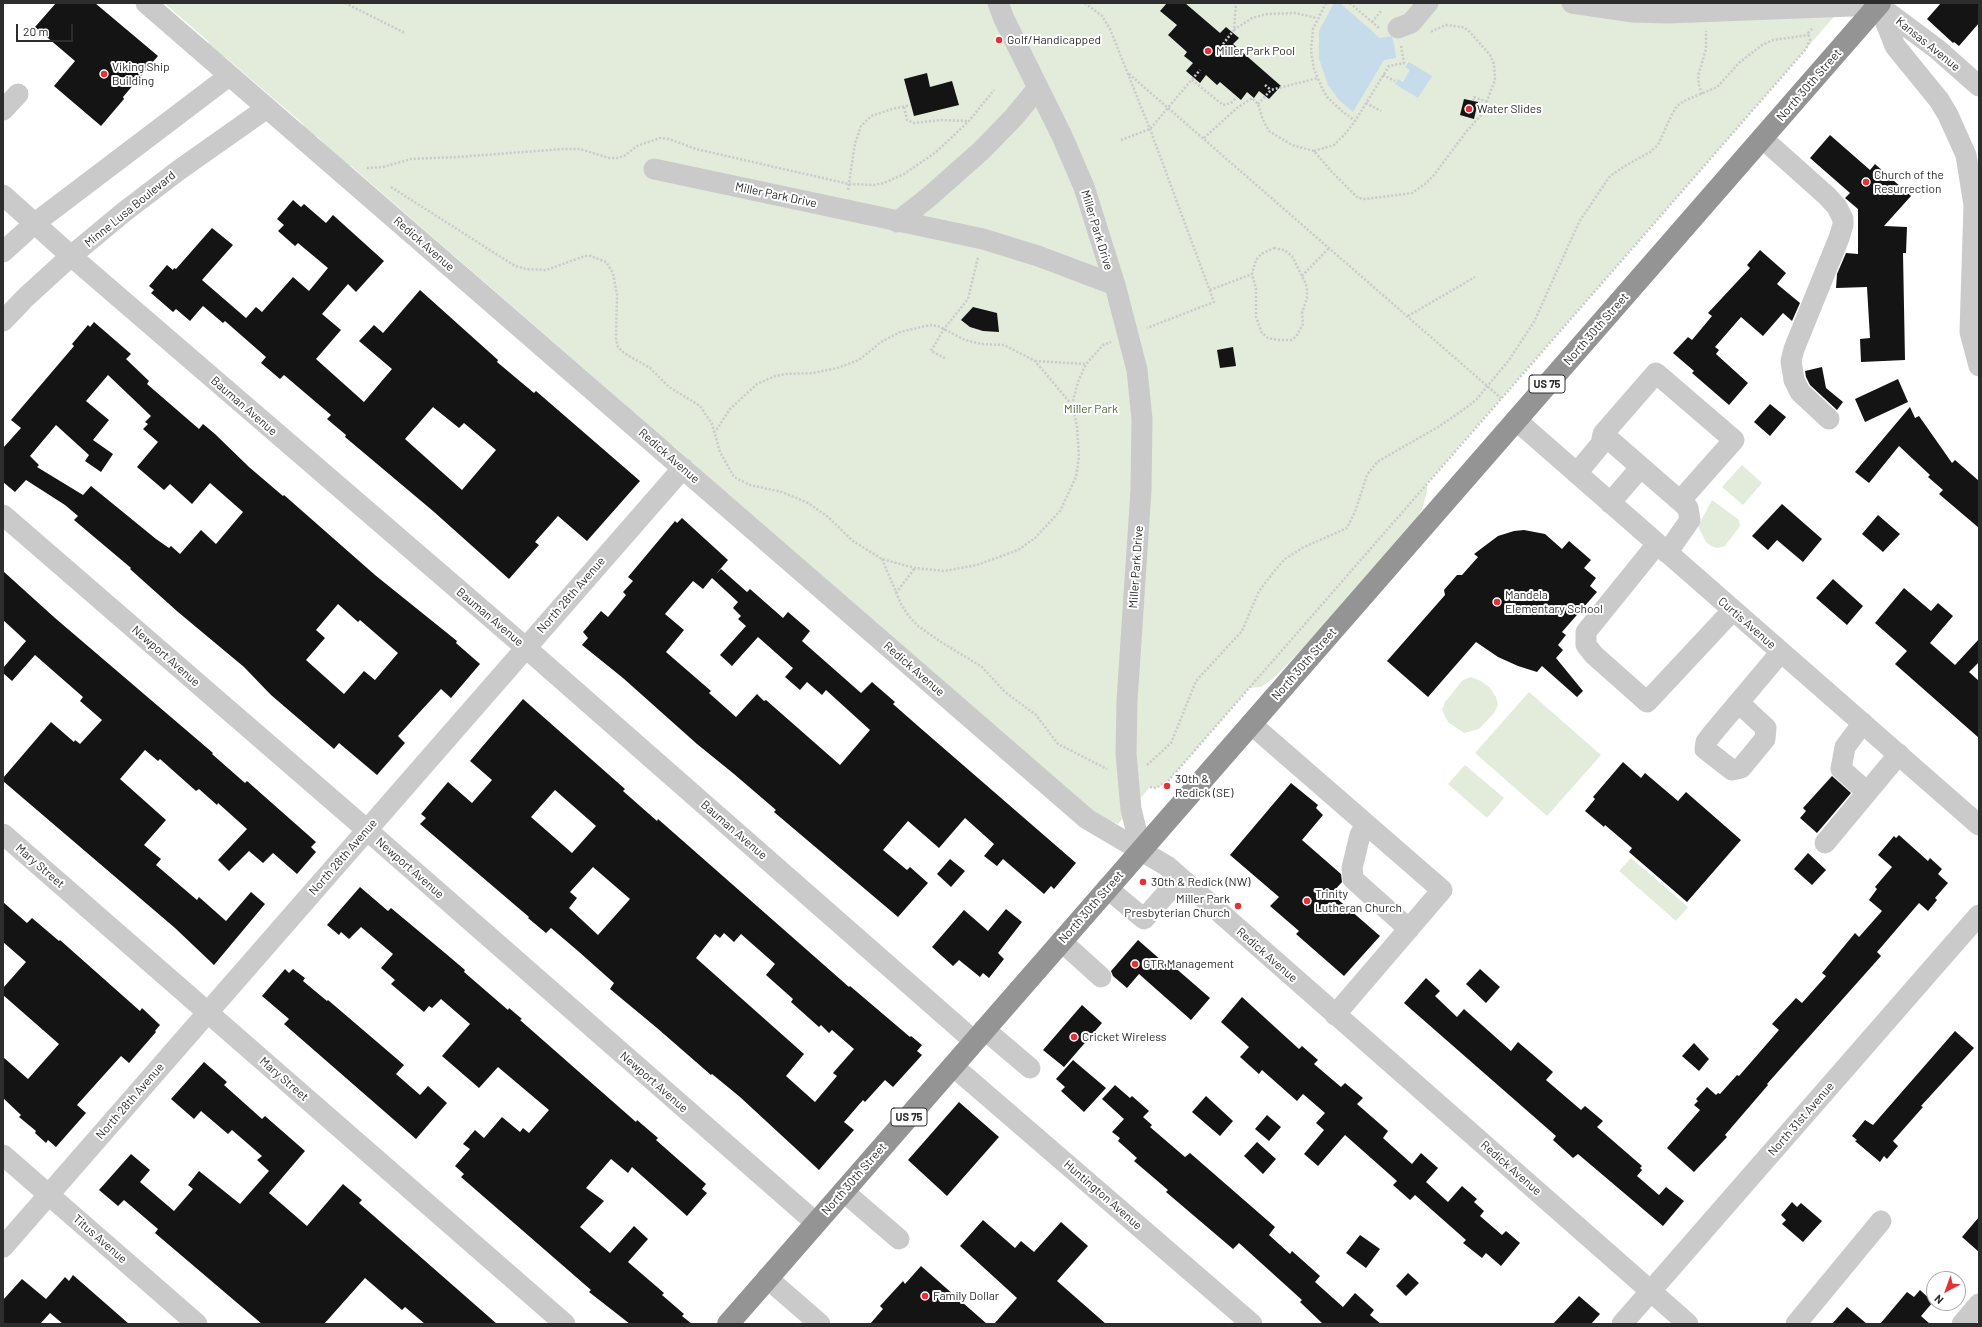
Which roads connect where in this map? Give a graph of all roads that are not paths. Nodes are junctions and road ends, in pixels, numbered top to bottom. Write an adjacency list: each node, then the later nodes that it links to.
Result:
1 (146, 3): 7 (street, Redick Avenue)
2 (998, 3): 9 (street, Miller Park Drive)
3 (1428, 3): 6 (street)
4 (1572, 3): 5 (street)
5 (1879, 4): 8 (street, Kansas Avenue); 13 (highway, North 30th Street / US 75); 22 (street)
6 (1402, 37)
7 (229, 76): 11 (street, Redick Avenue); 17 (street)
8 (1979, 86)
9 (1038, 88): 16 (street); 20 (street, Miller Park Drive)
10 (18, 94): 12 (street)
11 (267, 108): 19 (street, Minne Lusa Boulevard); 27 (street, Redick Avenue)
12 (3, 110)
13 (1762, 138): 23 (street); 24 (highway, North 30th Street / US 75)
14 (654, 169): 16 (street, Miller Park Drive)
15 (3, 195): 17 (street, Bauman Avenue)
16 (897, 222): 20 (street, Miller Park Drive)
17 (35, 223): 18 (street); 19 (street, Bauman Avenue)
18 (3, 252)
19 (71, 256): 21 (street, Minne Lusa Boulevard); 34 (street, Bauman Avenue)
20 (1115, 285): 46 (street, Miller Park Drive)
21 (3, 321)
22 (1979, 366)
23 (1829, 419)
24 (1516, 420): 28 (street, Curtis Avenue); 38 (highway, North 30th Street / US 75)
25 (1603, 434): 26 (street); 28 (street); 29 (street)
26 (1641, 467): 29 (street); 30 (street)
27 (683, 468): 34 (street, North 28th Avenue); 46 (street, Redick Avenue)
28 (1577, 473): 30 (street, Curtis Avenue)
29 (1680, 501): 32 (street)
30 (1610, 503): 32 (street, Curtis Avenue)
31 (3, 515): 43 (street, Newport Avenue)
32 (1662, 548): 33 (street, Curtis Avenue); 33 (street)
33 (1733, 610): 35 (street, Curtis Avenue)
34 (525, 647): 43 (street, North 28th Avenue); 55 (street, Bauman Avenue)
35 (1781, 652): 36 (street); 37 (street, Curtis Avenue)
36 (1739, 702)
37 (1863, 723): 39 (street, Curtis Avenue); 40 (street)
38 (1251, 724): 41 (street); 46 (highway, North 30th Street / US 75)
39 (1899, 754): 40 (street); 42 (street, Curtis Avenue)
40 (1867, 792): 45 (street)
41 (1366, 824): 50 (street); 50 (street)
42 (1979, 824)
43 (367, 830): 53 (street, North 28th Avenue); 62 (street, Newport Avenue)
44 (3, 834): 53 (street, Mary Street)
45 (1825, 843)
46 (1141, 850): 47 (street, Redick Avenue); 48 (highway, North 30th Street / US 75)
47 (1180, 878): 48 (street); 54 (street, Redick Avenue)
48 (1107, 888): 51 (highway, North 30th Street / US 75)
49 (1979, 915): 66 (street, North 31st Avenue)
50 (1409, 929): 54 (street)
51 (1061, 941): 52 (street); 55 (highway, North 30th Street / US 75)
52 (1101, 977)
53 (208, 1012): 60 (street, North 28th Avenue); 69 (street, Mary Street)
54 (1335, 1014): 66 (street, Redick Avenue)
55 (979, 1035): 56 (highway, North 30th Street / US 75); 57 (street, Bauman Avenue)
56 (953, 1066): 59 (highway, North 30th Street / US 75); 72 (street, Huntington Avenue)
57 (1030, 1068)
58 (3, 1155): 60 (street, Titus Avenue)
59 (843, 1191): 62 (highway, North 30th Street / US 75); 63 (street)
60 (48, 1195): 64 (street, North 28th Avenue); 68 (street, Titus Avenue)
61 (1881, 1220): 75 (street)
62 (816, 1223): 65 (highway, North 30th Street / US 75)
63 (899, 1239)
64 (3, 1247)
65 (767, 1278): 70 (highway, North 30th Street / US 75); 71 (street)
66 (1651, 1291): 73 (street, North 31st Avenue); 74 (street, Redick Avenue)
67 (1979, 1304): 76 (street)
68 (197, 1324)
69 (565, 1324)
70 (728, 1324)
71 (820, 1324)
72 (1252, 1324)
73 (1622, 1324)
74 (1688, 1324)
75 (1796, 1324)
76 (1962, 1324)

